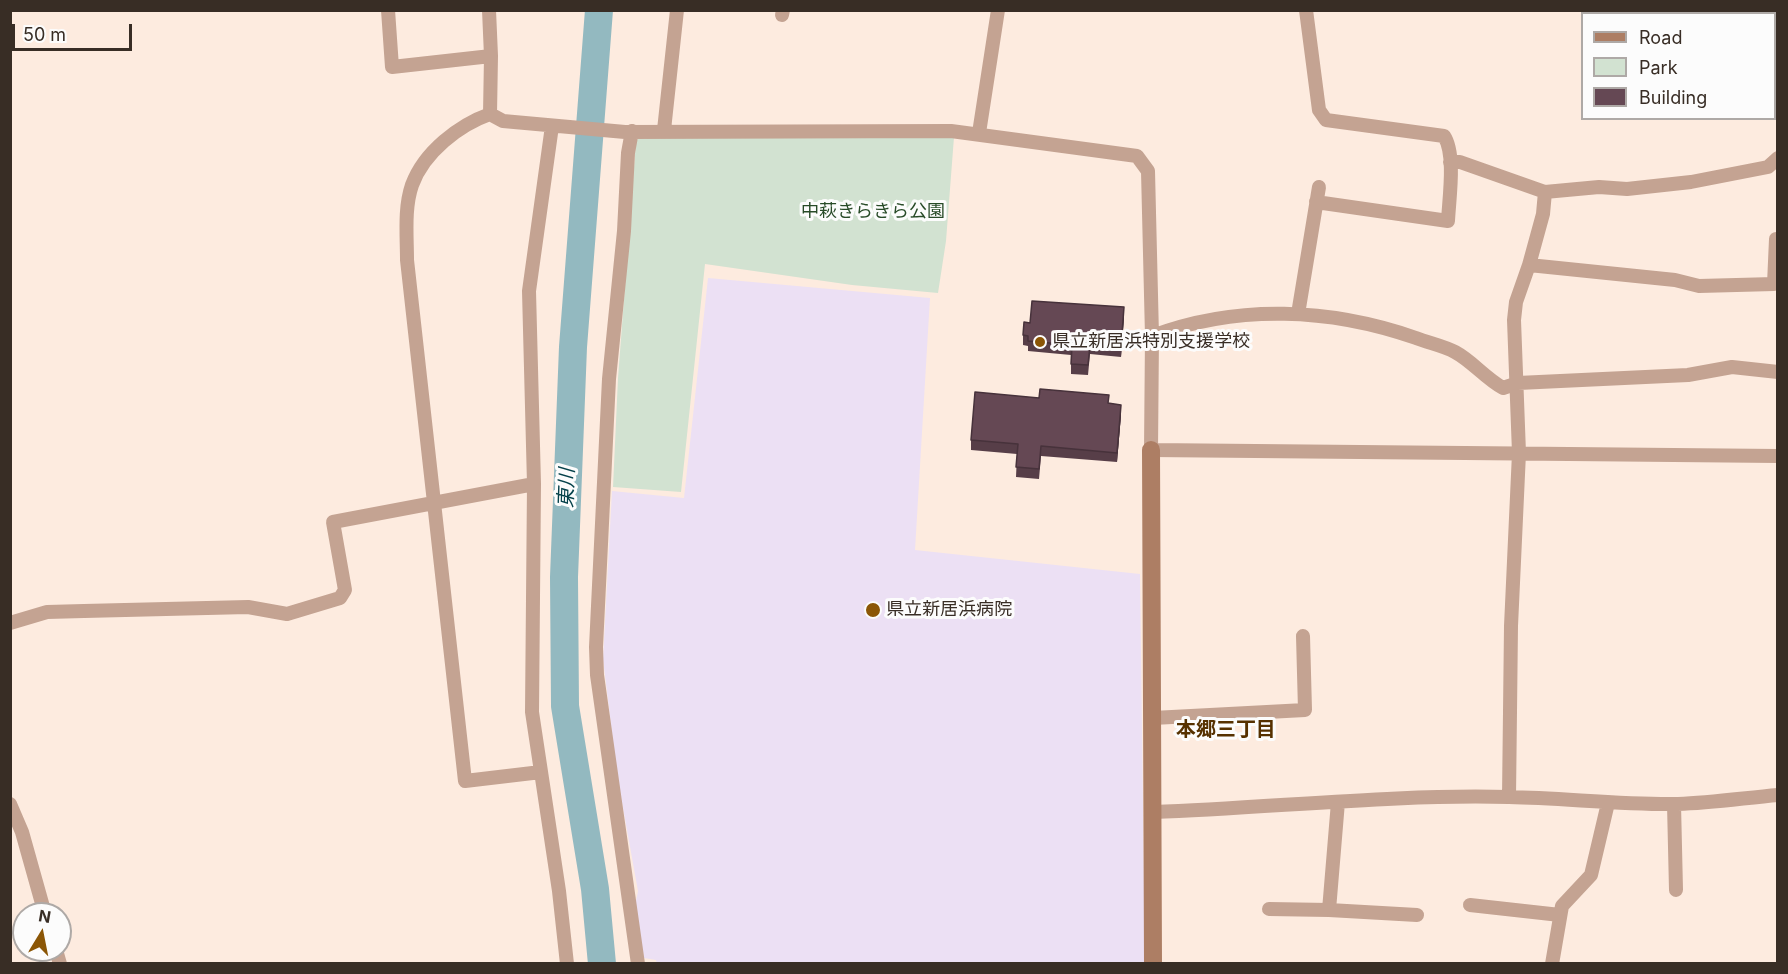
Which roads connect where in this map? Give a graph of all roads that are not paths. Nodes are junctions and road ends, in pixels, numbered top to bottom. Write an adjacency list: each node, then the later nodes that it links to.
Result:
1 (388, 10): 6 (street)
2 (489, 10): 6 (street)
3 (676, 10): 9 (street)
4 (998, 10): 11 (street)
5 (1306, 10): 13 (street)
6 (491, 56): 7 (street)
7 (490, 114): 8 (street); 27 (street)
8 (557, 127): 10 (street); 26 (street)
9 (664, 130): 10 (street); 11 (street)
10 (628, 132): 47 (street)
11 (979, 133): 20 (street)
12 (1778, 158): 15 (street)
13 (1450, 162): 15 (street); 16 (street)
14 (1318, 187): 16 (street)
15 (1545, 192): 18 (street)
16 (1316, 202): 19 (street)
17 (1776, 239): 18 (street)
18 (1529, 265): 22 (street)
19 (1298, 314): 20 (street); 22 (street)
20 (1152, 336): 23 (street)
21 (1778, 372): 22 (street)
22 (1518, 383): 24 (street)
23 (1151, 450): 24 (street); 30 (street)
24 (1519, 453): 25 (street); 33 (street)
25 (1778, 456)
26 (534, 484): 27 (street); 31 (street)
27 (434, 503): 28 (street); 31 (street)
28 (10, 623)
29 (1303, 636): 30 (street)
30 (1153, 718): 38 (street)
31 (541, 772): 46 (street)
32 (1778, 795): 37 (street)
33 (1509, 797): 34 (street); 35 (street)
34 (1338, 802): 38 (street); 43 (street)
35 (1608, 803): 37 (street); 45 (street)
36 (10, 804): 40 (street)
37 (1674, 804): 39 (street)
38 (1154, 812): 48 (street)
39 (1676, 890)
40 (42, 902)
41 (1470, 905): 45 (street)
42 (1269, 909): 43 (street)
43 (1329, 910): 44 (street)
44 (1417, 915)
45 (1560, 915): 49 (street)
46 (567, 963)
47 (638, 963)
48 (1153, 963)
49 (1552, 963)

